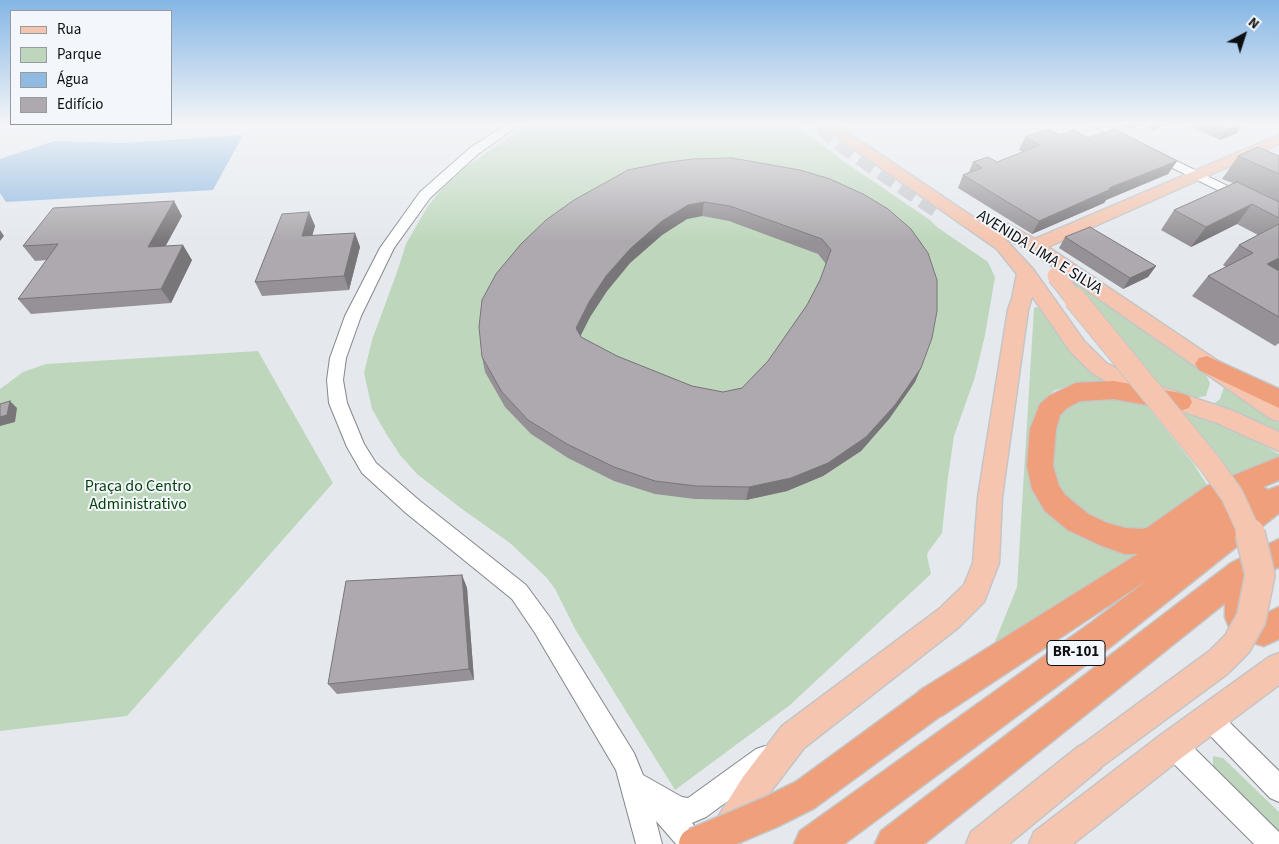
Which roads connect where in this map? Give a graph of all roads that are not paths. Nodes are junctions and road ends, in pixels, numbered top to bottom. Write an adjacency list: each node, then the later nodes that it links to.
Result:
1 (460, 163): 28 (street)
2 (884, 163): 11 (main road, AVENIDA LIMA E SILVA)
3 (901, 163): 9 (main road, AVENIDA LIMA E SILVA)
4 (1174, 163): 6 (street)
5 (1220, 163): 6 (main road)
6 (1195, 174): 8 (street); 10 (main road)
7 (942, 213): 12 (main road)
8 (1279, 216)
9 (1006, 232): 10 (main road, AVENIDA LIMA E SILVA); 35 (main road, bridge)
10 (1035, 246): 13 (main road, AVENIDA LIMA E SILVA)
11 (1026, 273): 12 (main road); 15 (main road, AVENIDA LIMA E SILVA)
12 (1018, 310): 26 (main road)
13 (1204, 362): 14 (highway); 15 (main road, AVENIDA LIMA E SILVA)
14 (1270, 400): 16 (main road)
15 (1180, 402): 17 (main road, AVENIDA LIMA E SILVA); 18 (highway)
16 (1279, 413)
17 (1279, 442)
18 (1279, 468)
19 (1279, 485): 31 (highway, bridge)
20 (1279, 497): 33 (highway, BR-101)
21 (1279, 552): 22 (highway, BR-101)
22 (1241, 572): 23 (highway); 34 (highway, BR-101)
23 (1279, 622)
24 (1279, 667): 25 (main road)
25 (1209, 718): 27 (main road); 29 (street)
26 (793, 736): 28 (street); 32 (main road)
27 (1173, 745): 36 (main road); 37 (street)
28 (637, 781): 30 (street); 31 (street)
29 (1279, 789)
30 (649, 844)
31 (694, 844)
32 (721, 844)
33 (813, 844)
34 (894, 844)
35 (983, 844)
36 (1046, 844)
37 (1272, 844)

